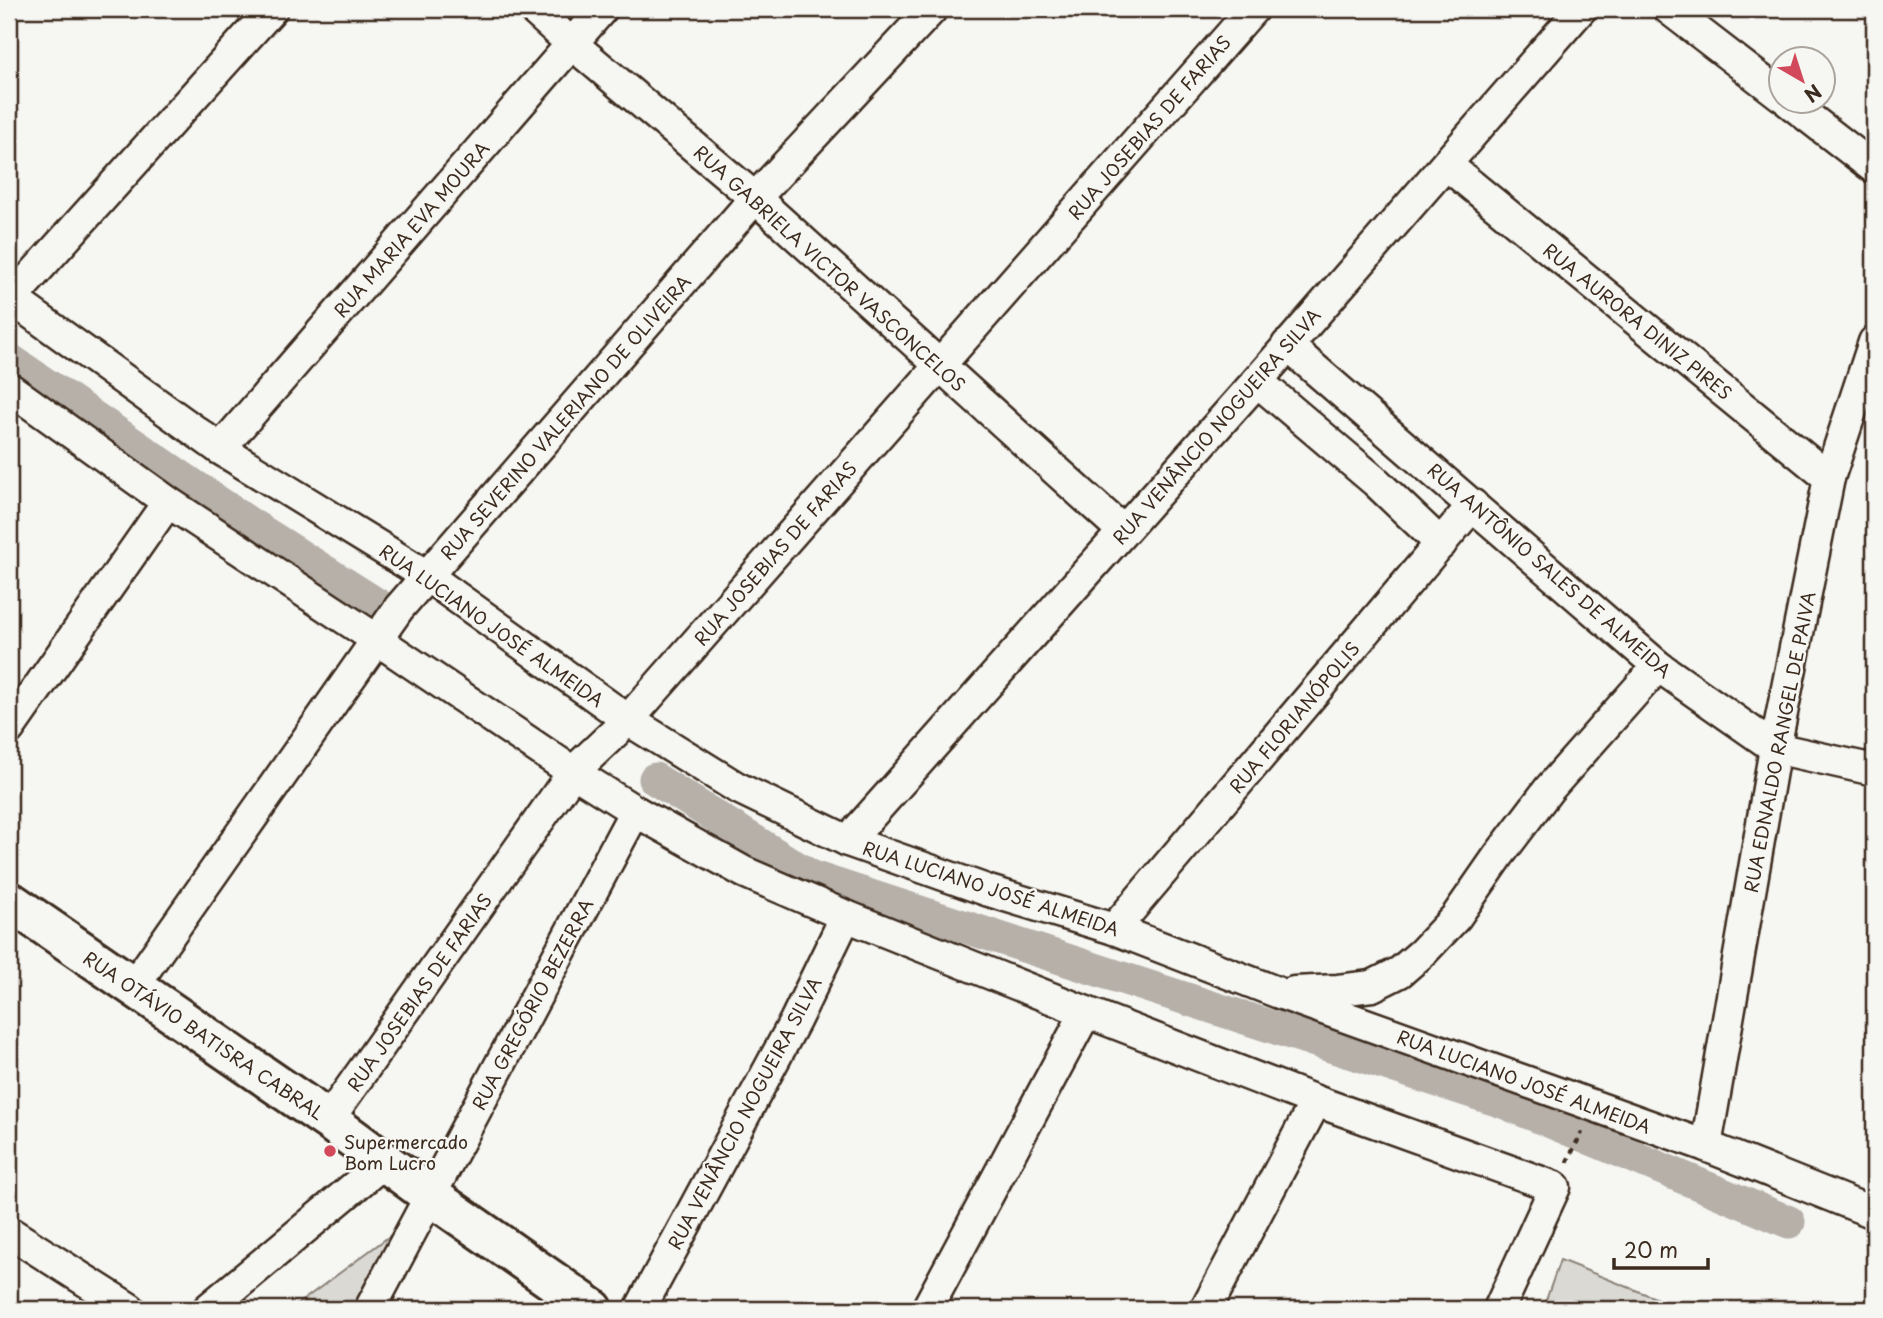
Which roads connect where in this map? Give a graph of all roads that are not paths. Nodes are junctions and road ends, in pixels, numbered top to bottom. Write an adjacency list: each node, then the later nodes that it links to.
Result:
1 (272, 9): 14 (street)
2 (533, 9): 8 (street, RUA GABRIELA VICTOR VASCONCELOS)
3 (602, 9): 8 (street, RUA MARIA EVA MOURA)
4 (932, 9): 13 (street, RUA SEVERINO VALERIANO DE OLIVEIRA)
5 (1253, 9): 17 (street, RUA JOSEBIAS DE FARIAS)
6 (1581, 9): 11 (street, RUA VENÂNCIO NOGUEIRA SILVA)
7 (1669, 9): 9 (street)
8 (571, 43): 13 (street, RUA GABRIELA VICTOR VASCONCELOS); 20 (street, RUA MARIA EVA MOURA)
9 (1768, 85)
10 (1806, 116): 12 (street)
11 (1447, 165): 16 (street, RUA VENÂNCIO NOGUEIRA SILVA); 21 (street, RUA AURORA DINIZ PIRES)
12 (1874, 168)
13 (755, 198): 17 (street, RUA GABRIELA VICTOR VASCONCELOS); 26 (street, RUA SEVERINO VALERIANO DE OLIVEIRA)
14 (10, 298): 20 (street, RUA LUCIANO JOSÉ ALMEIDA)
15 (1874, 342): 21 (street, RUA EDNALDO RANGEL DE PAIVA)
16 (1287, 345): 18 (street, RUA VENÂNCIO NOGUEIRA SILVA); 23 (street, RUA ANTÔNIO SALES DE ALMEIDA)
17 (940, 366): 24 (street, RUA GABRIELA VICTOR VASCONCELOS); 29 (street, RUA JOSEBIAS DE FARIAS)
18 (1257, 381): 24 (street, RUA VENÂNCIO NOGUEIRA SILVA); 25 (street)
19 (9, 388): 22 (street)
20 (220, 449): 26 (street, RUA LUCIANO JOSÉ ALMEIDA)
21 (1829, 478): 31 (street, RUA EDNALDO RANGEL DE PAIVA)
22 (167, 502): 27 (street); 30 (street)
23 (1474, 505): 25 (street, RUA FLORIANÓPOLIS); 28 (street, RUA ANTÔNIO SALES DE ALMEIDA)
24 (1123, 531): 35 (street, RUA VENÂNCIO NOGUEIRA SILVA)
25 (1441, 544): 38 (street, RUA FLORIANÓPOLIS)
26 (427, 576): 27 (street, RUA SEVERINO VALERIANO DE OLIVEIRA); 29 (street, RUA LUCIANO JOSÉ ALMEIDA)
27 (376, 639): 33 (street); 39 (street, RUA SEVERINO VALERIANO DE OLIVEIRA)
28 (1658, 666): 31 (street, RUA ANTÔNIO SALES DE ALMEIDA); 40 (street)
29 (628, 720): 33 (street, RUA JOSEBIAS DE FARIAS); 35 (street, RUA LUCIANO JOSÉ ALMEIDA)
30 (9, 729)
31 (1775, 748): 32 (street, RUA ANTÔNIO SALES DE ALMEIDA); 44 (street, RUA EDNALDO RANGEL DE PAIVA)
32 (1874, 770)
33 (573, 772): 34 (street); 43 (street, RUA JOSEBIAS DE FARIAS)
34 (635, 811): 37 (street); 46 (street, RUA GREGÓRIO BEZERRA)
35 (848, 841): 38 (street, RUA LUCIANO JOSÉ ALMEIDA)
36 (9, 901): 39 (street, RUA OTÁVIO BATISRA CABRAL)
37 (846, 916): 41 (street); 53 (street, RUA VENÂNCIO NOGUEIRA SILVA)
38 (1114, 929): 40 (street, RUA LUCIANO JOSÉ ALMEIDA)
39 (133, 987): 43 (street, RUA OTÁVIO BATISRA CABRAL)
40 (1279, 993): 44 (street, RUA LUCIANO JOSÉ ALMEIDA)
41 (1086, 1012): 42 (street); 54 (street)
42 (1316, 1101): 55 (street); 56 (street)
43 (328, 1120): 45 (street, RUA OTÁVIO BATISRA CABRAL)
44 (1706, 1146): 47 (street, RUA LUCIANO JOSÉ ALMEIDA)
45 (384, 1162): 46 (street, RUA OTÁVIO BATISRA CABRAL); 50 (street)
46 (430, 1196): 51 (street, RUA GREGÓRIO BEZERRA); 52 (street, RUA OTÁVIO BATISRA CABRAL)
47 (1874, 1213)
48 (9, 1232): 49 (street)
49 (130, 1309)
50 (208, 1309)
51 (370, 1309)
52 (593, 1309)
53 (640, 1309)
54 (927, 1309)
55 (1206, 1309)
56 (1499, 1309)

